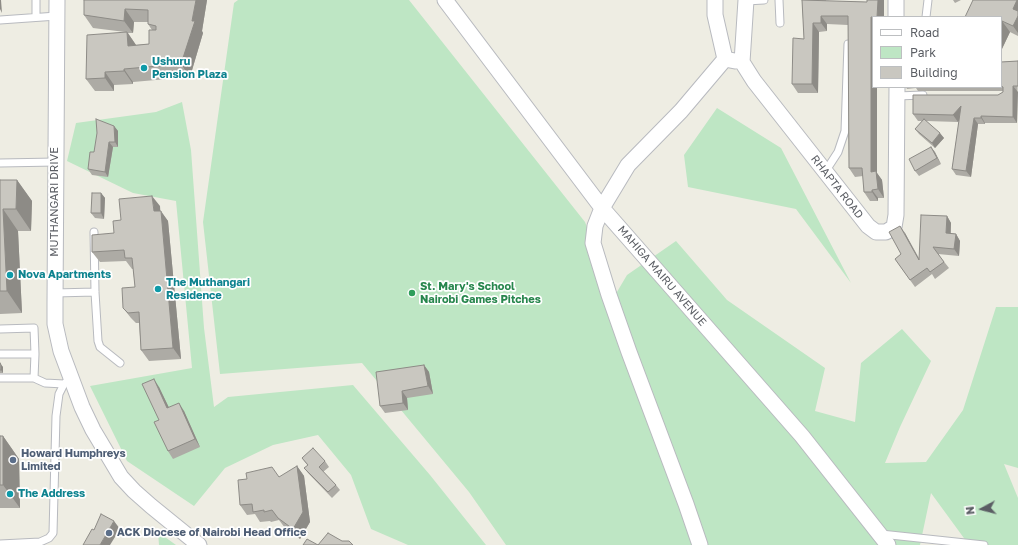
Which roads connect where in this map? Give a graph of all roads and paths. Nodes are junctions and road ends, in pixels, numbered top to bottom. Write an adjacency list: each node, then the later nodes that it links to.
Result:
1 (36, 0): 13 (lane)
2 (57, 0): 10 (street, MUTHANGARI DRIVE)
3 (446, 0): 24 (street, MAHIGA MAIRU AVENUE)
4 (715, 0): 17 (street)
5 (746, 0): 6 (lane); 18 (street)
6 (764, 0)
7 (779, 0): 15 (lane)
8 (896, 0): 11 (street)
9 (928, 0): 12 (lane)
10 (57, 16): 13 (lane); 21 (street, MUTHANGARI DRIVE)
11 (896, 16)
12 (926, 16)
13 (36, 17): 14 (lane)
14 (0, 20)
15 (780, 23)
16 (848, 44): 23 (lane)
17 (725, 59): 18 (street); 24 (street)
18 (742, 62): 23 (street, RHAPTA ROAD)
19 (897, 91): 20 (lane); 23 (street, RHAPTA ROAD)
20 (933, 95)
21 (56, 162): 22 (lane); 27 (street, MUTHANGARI DRIVE)
22 (0, 163)
23 (825, 172)
24 (602, 208): 35 (street, MAHIGA MAIRU AVENUE); 40 (street)
25 (94, 232): 26 (lane)
26 (95, 292): 27 (lane); 31 (lane)
27 (55, 293): 34 (street, MUTHANGARI DRIVE)
28 (0, 329): 30 (lane)
29 (0, 354): 30 (lane)
30 (35, 354): 33 (lane)
31 (120, 363)
32 (0, 378): 33 (lane)
33 (34, 378): 34 (lane)
34 (67, 381): 36 (lane); 39 (street, MUTHANGARI DRIVE)
35 (883, 539): 37 (lane)
36 (50, 542): 38 (lane)
37 (955, 543): 41 (lane)
38 (0, 544)
39 (199, 545)
40 (700, 545)
41 (984, 545)

